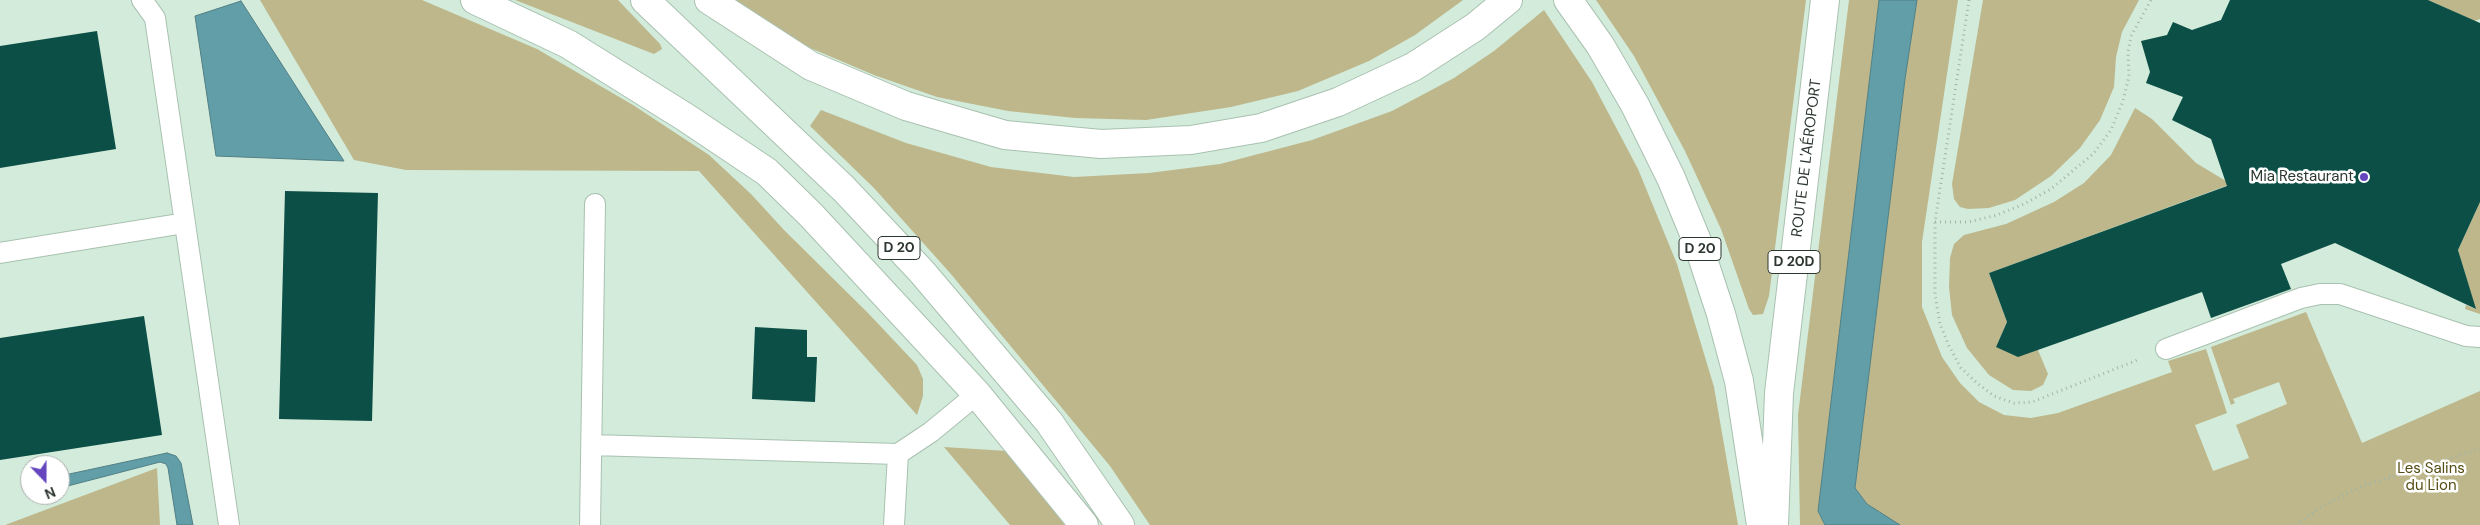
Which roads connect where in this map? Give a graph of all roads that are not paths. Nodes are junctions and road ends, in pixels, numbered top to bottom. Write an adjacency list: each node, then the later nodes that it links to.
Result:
1 (142, 0): 9 (lane)
2 (476, 0): 13 (main road, D 20)
3 (645, 0): 20 (main road, D 20)
4 (709, 0): 5 (main road)
5 (1508, 0)
6 (1568, 0): 21 (main road, D 20)
7 (1826, 0): 22 (main road, ROUTE DE L'AÉROPORT / D 20D)
8 (595, 204): 14 (lane)
9 (185, 223): 10 (lane); 16 (lane)
10 (0, 253)
11 (2480, 337): 12 (lane)
12 (2166, 349)
13 (977, 394): 15 (lane); 19 (main road, D 20)
14 (592, 444): 15 (lane); 17 (lane)
15 (898, 454): 18 (lane)
16 (229, 525)
17 (590, 525)
18 (894, 525)
19 (1084, 525)
20 (1120, 525)
21 (1761, 525)
22 (1774, 525)

